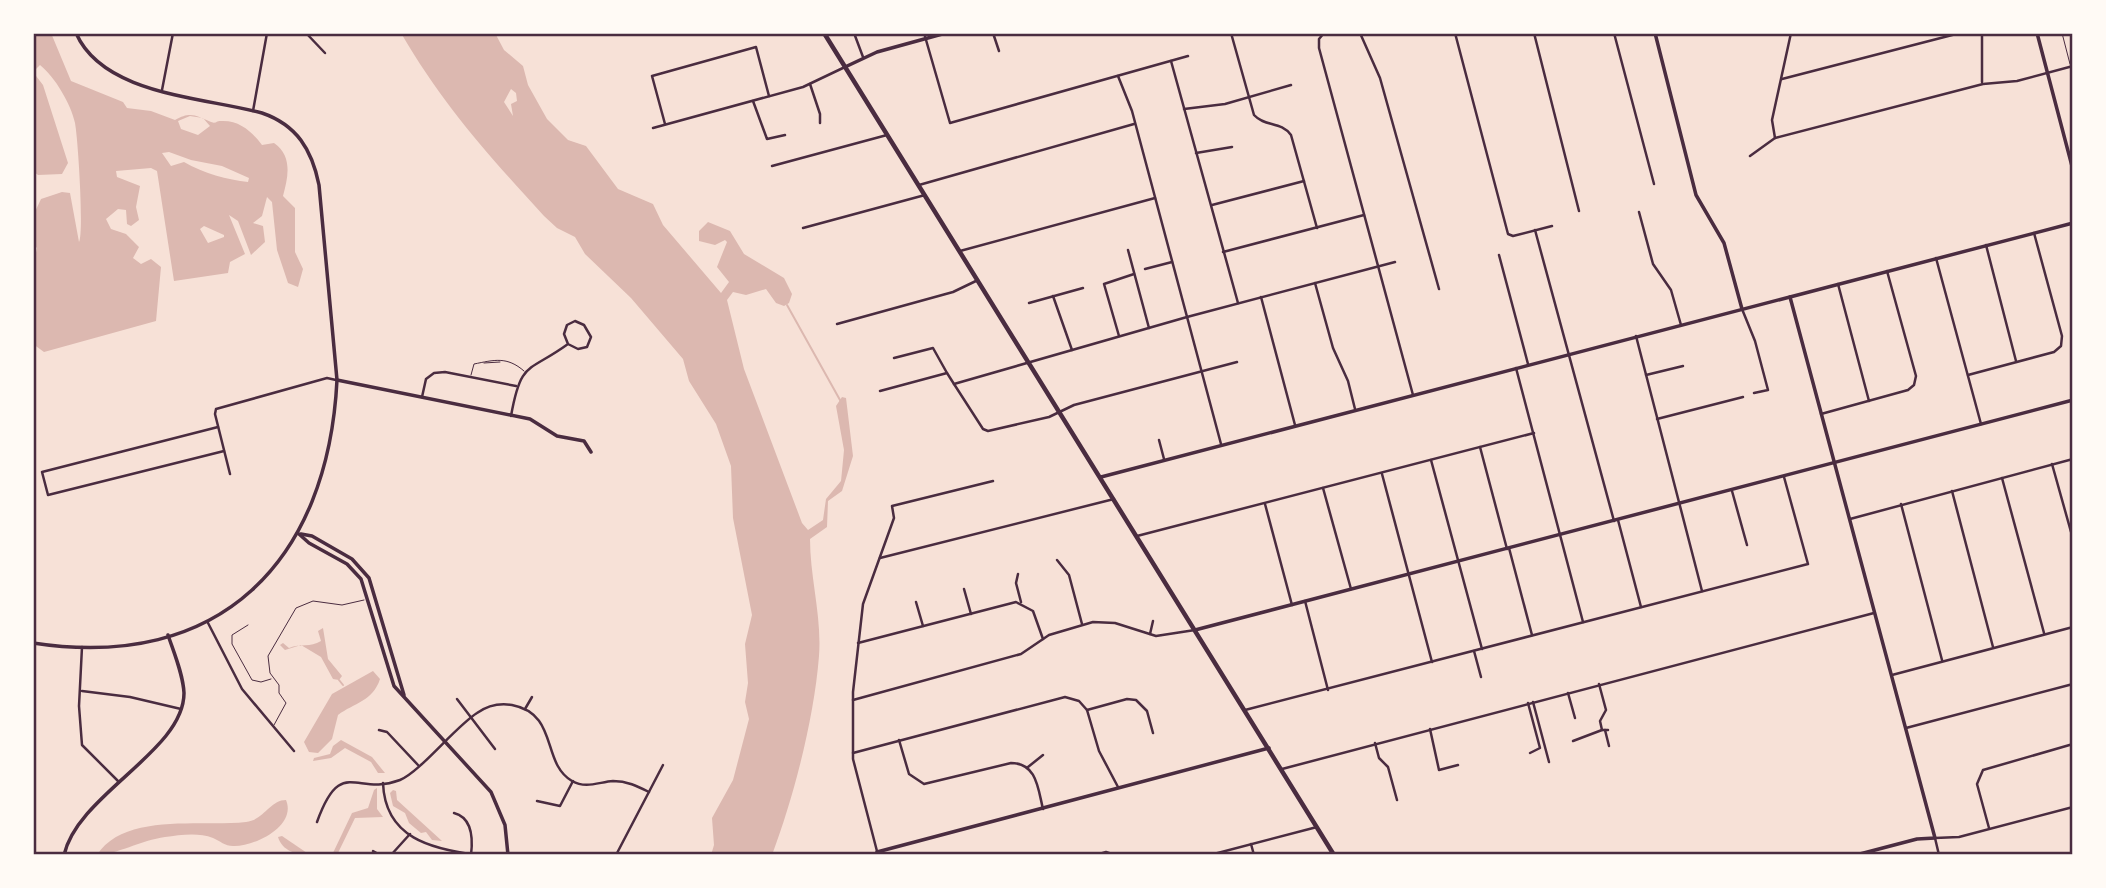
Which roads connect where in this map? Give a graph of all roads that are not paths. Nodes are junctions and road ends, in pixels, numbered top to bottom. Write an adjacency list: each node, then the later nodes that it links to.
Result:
1 (76, 33): 35 (street)
2 (173, 33): 35 (street)
3 (267, 33): 40 (street)
4 (306, 33): 23 (street)
5 (824, 33): 27 (main road)
6 (854, 33): 25 (street)
7 (946, 33): 21 (street)
8 (993, 33): 22 (street)
9 (1231, 33): 37 (street)
10 (1324, 33): 61 (street)
11 (1360, 33): 84 (street)
12 (1455, 33): 66 (street)
13 (1534, 33): 59 (street)
14 (1614, 33): 54 (street)
15 (1655, 33): 90 (street)
16 (1791, 33): 31 (street)
17 (1959, 33): 31 (street)
18 (1982, 33): 32 (street)
19 (2037, 33): 29 (street)
20 (2062, 33): 28 (lane)
21 (925, 36): 25 (street); 30 (street)
22 (999, 51)
23 (325, 52)
24 (1188, 56): 26 (street)
25 (863, 57): 27 (street)
26 (1171, 61): 30 (street); 39 (street)
27 (845, 66): 33 (street); 46 (main road)
28 (2072, 66): 29 (street)
29 (2047, 73): 32 (street); 52 (street)
30 (1118, 76): 43 (street)
31 (1782, 79): 47 (street)
32 (1983, 83): 47 (street)
33 (810, 84): 36 (street); 41 (street)
34 (1291, 85): 37 (street)
35 (162, 90): 40 (street)
36 (769, 96): 38 (street); 42 (street)
37 (1248, 97): 39 (street); 53 (street)
38 (752, 100): 42 (street); 45 (street)
39 (1184, 109): 49 (street)
40 (253, 111): 115 (street)
41 (820, 123)
42 (665, 124): 44 (street)
43 (1135, 124): 55 (street); 57 (street)
44 (653, 128)
45 (785, 135)
46 (888, 135): 51 (street); 55 (main road)
47 (1775, 138): 50 (street)
48 (1232, 147): 49 (street)
49 (1196, 153): 58 (street)
50 (1750, 156)
51 (772, 166)
52 (2073, 170)
53 (1304, 181): 58 (street); 65 (street)
54 (1654, 184)
55 (919, 186): 56 (main road)
56 (925, 195): 64 (street); 70 (main road)
57 (1155, 198): 70 (street); 74 (street)
58 (1212, 205): 71 (street)
59 (1579, 211)
60 (1639, 212): 93 (street)
61 (1364, 215): 65 (street); 76 (street)
62 (2073, 223): 67 (street)
63 (1552, 226): 66 (street)
64 (803, 228)
65 (1317, 228): 71 (street)
66 (1535, 230): 99 (street)
67 (2035, 233): 68 (street); 103 (street)
68 (1986, 245): 73 (street); 103 (street)
69 (1128, 250): 79 (street)
70 (960, 251): 80 (main road)
71 (1223, 252): 89 (street)
72 (1499, 255): 106 (street)
73 (1936, 258): 78 (street); 113 (street)
74 (1172, 262): 77 (street); 91 (street)
75 (1395, 262): 76 (street)
76 (1378, 267): 81 (street); 120 (street)
77 (1145, 269)
78 (1887, 271): 82 (street); 124 (street)
79 (1134, 274): 94 (street); 95 (street)
80 (978, 280): 92 (street); 105 (main road)
81 (1315, 283): 86 (street); 125 (street)
82 (1838, 284): 87 (street); 124 (street)
83 (1083, 288): 85 (street)
84 (1439, 289)
85 (1053, 296): 88 (street); 98 (street)
86 (1261, 297): 89 (street); 130 (street)
87 (1790, 297): 90 (street); 127 (street)
88 (1029, 303)
89 (1238, 303): 91 (street)
90 (1742, 309): 93 (street); 119 (street)
91 (1187, 317): 94 (street); 110 (street)
92 (837, 324)
93 (1681, 325): 96 (street)
94 (1149, 328): 95 (street)
95 (1119, 336): 98 (street)
96 (1636, 336): 99 (street); 112 (street)
97 (568, 344): 97 (street); 109 (street)
98 (1072, 350): 105 (street)
99 (1570, 354): 106 (street); 158 (street)
100 (894, 358): 111 (street)
101 (502, 360): 104 (lane); 104 (lane); 109 (lane)
102 (1237, 362): 110 (street)
103 (2017, 362): 113 (street)
104 (482, 363): 114 (lane)
105 (1030, 363): 116 (street); 126 (main road)
106 (1528, 364): 108 (street)
107 (1683, 366): 112 (street)
108 (1516, 368): 120 (street); 133 (street)
109 (524, 371): 117 (street)
110 (1201, 372): 126 (street); 135 (street)
111 (947, 373): 116 (street); 118 (street)
112 (1646, 375): 129 (street)
113 (1968, 375): 131 (street)
114 (471, 377): 117 (street); 121 (street)
115 (337, 380): 121 (street); 132 (street); 159 (street)
116 (954, 384): 126 (street)
117 (517, 386): 128 (street)
118 (880, 391)
119 (1754, 393)
120 (1413, 395): 125 (street)
121 (422, 397): 128 (street)
122 (1743, 397): 129 (street)
123 (2073, 400): 131 (street)
124 (1869, 401): 127 (street)
125 (1356, 410): 130 (street)
126 (1060, 412): 146 (main road)
127 (1821, 414): 142 (street)
128 (511, 415): 138 (street)
129 (1657, 419): 155 (street)
130 (1295, 425): 135 (street)
131 (1981, 425): 142 (street)
132 (218, 427): 137 (street); 137 (street)
133 (1534, 433): 136 (street); 160 (street)
134 (1159, 440): 139 (street)
135 (1221, 444): 139 (street)
136 (1480, 447): 141 (street); 164 (street)
137 (224, 451): 144 (street)
138 (591, 452)
139 (1164, 459): 146 (street)
140 (2073, 459): 143 (street)
141 (1432, 460): 145 (street); 167 (street)
142 (1835, 464): 147 (street); 157 (street)
143 (2052, 464): 148 (street); 162 (street)
144 (230, 474)
145 (1381, 474): 150 (street); 169 (street)
146 (1101, 477): 153 (main road)
147 (1784, 477): 151 (street); 172 (street)
148 (2002, 478): 152 (street); 190 (street)
149 (993, 481): 165 (street)
150 (1323, 488): 154 (street); 171 (street)
151 (1732, 491): 155 (street); 163 (street)
152 (1952, 491): 156 (street); 198 (street)
153 (1114, 499): 161 (main road); 165 (street)
154 (1265, 504): 161 (street); 178 (street)
155 (1681, 504): 158 (street); 172 (street)
156 (1901, 504): 157 (street); 201 (street)
157 (1850, 519): 180 (street)
158 (1616, 521): 160 (street); 179 (street)
159 (299, 534): 173 (street); 174 (street); 182 (street)
160 (1561, 535): 164 (street); 184 (street)
161 (1137, 536): 189 (main road)
162 (2073, 539)
163 (1747, 545)
164 (1508, 549): 167 (street); 193 (street)
165 (879, 558): 196 (street)
166 (1057, 560): 186 (street)
167 (1458, 561): 169 (street); 199 (street)
168 (1018, 574): 177 (street)
169 (1409, 574): 171 (street); 202 (street)
170 (964, 589): 181 (street)
171 (1351, 589): 175 (street)
172 (1703, 591): 179 (street)
173 (377, 597): 174 (lane); 212 (street)
174 (369, 599): 205 (lane); 212 (street)
175 (1305, 601): 178 (street); 209 (street)
176 (916, 602): 187 (street)
177 (1021, 603): 181 (street); 194 (street)
178 (1292, 605): 189 (street)
179 (1641, 607): 184 (street)
180 (1875, 613): 203 (street); 206 (street)
181 (971, 614): 187 (street)
182 (207, 621): 191 (street); 222 (street)
183 (1153, 621): 192 (street)
184 (1584, 622): 193 (street)
185 (248, 625): 205 (lane)
186 (1082, 625): 192 (street); 194 (street)
187 (923, 626): 196 (street)
188 (2073, 626): 190 (street)
189 (1195, 630): 192 (street); 219 (main road)
190 (2044, 634): 198 (street)
191 (168, 635): 197 (street); 216 (street)
192 (1150, 635)
193 (1532, 635): 199 (street)
194 (1043, 639): 214 (street)
195 (33, 643): 197 (street)
196 (858, 643): 214 (street)
197 (82, 647): 208 (street)
198 (1993, 648): 201 (street)
199 (1482, 649): 200 (street)
200 (1474, 651): 202 (street); 204 (street)
201 (1943, 661): 203 (street)
202 (1432, 662): 209 (street)
203 (1892, 675): 223 (street)
204 (1481, 677)
205 (273, 678): 222 (lane)
206 (1599, 684): 210 (street); 226 (street)
207 (2073, 684): 223 (street)
208 (80, 690): 216 (street); 247 (street)
209 (1328, 690): 219 (street)
210 (1568, 693): 215 (street); 221 (street)
211 (532, 696): 217 (street)
212 (405, 697): 229 (street)
213 (457, 699): 220 (street)
214 (853, 700): 237 (street)
215 (1531, 702): 224 (street); 238 (street); 240 (street)
216 (181, 709): 247 (street)
217 (525, 709): 220 (street); 246 (street)
218 (1087, 710): 227 (street); 228 (street); 249 (street)
219 (1245, 710): 234 (main road)
220 (471, 717): 229 (street); 235 (street)
221 (1575, 718)
222 (274, 726): 236 (street)
223 (1906, 728): 262 (street)
224 (1430, 729): 231 (street); 243 (street)
225 (379, 730): 241 (street)
226 (1605, 730): 230 (street); 233 (street)
227 (1153, 733)
228 (899, 740): 237 (street); 244 (street)
229 (444, 741): 241 (street); 272 (street)
230 (1573, 741)
231 (1375, 743): 245 (street); 251 (street)
232 (2073, 744): 260 (street)
233 (1609, 746)
234 (1269, 748): 245 (main road); 249 (street)
235 (495, 749)
236 (295, 751)
237 (853, 753): 266 (street)
238 (1530, 753)
239 (1043, 755): 244 (street)
240 (1549, 762)
241 (418, 765): 248 (street)
242 (663, 765): 250 (street)
243 (1458, 765)
244 (1028, 767): 256 (street)
245 (1282, 769): 259 (main road)
246 (573, 781): 250 (street); 253 (street)
247 (119, 782): 268 (street)
248 (383, 783): 258 (street); 261 (street)
249 (1119, 789): 256 (street)
250 (649, 792): 273 (street)
251 (1397, 800)
252 (537, 801): 253 (street)
253 (564, 802): 254 (street)
254 (567, 807)
255 (2073, 807): 260 (street)
256 (1044, 808): 266 (street)
257 (454, 813): 267 (street)
258 (317, 822)
259 (1317, 827): 263 (street); 278 (main road)
260 (1989, 829): 262 (street)
261 (410, 834): 267 (street); 270 (street)
262 (1935, 838): 264 (street); 281 (street)
263 (1251, 844): 276 (street); 277 (street)
264 (1881, 848): 279 (street); 280 (street)
265 (373, 851): 269 (street)
266 (878, 853)
267 (471, 854): 271 (street)
268 (64, 855)
269 (380, 855)
270 (391, 855)
271 (477, 855)
272 (508, 855)
273 (616, 855)
274 (1096, 855): 275 (street)
275 (1115, 855)
276 (1210, 855)
277 (1254, 855)
278 (1334, 855)
279 (1856, 855)
280 (1882, 855)
281 (1939, 855)

